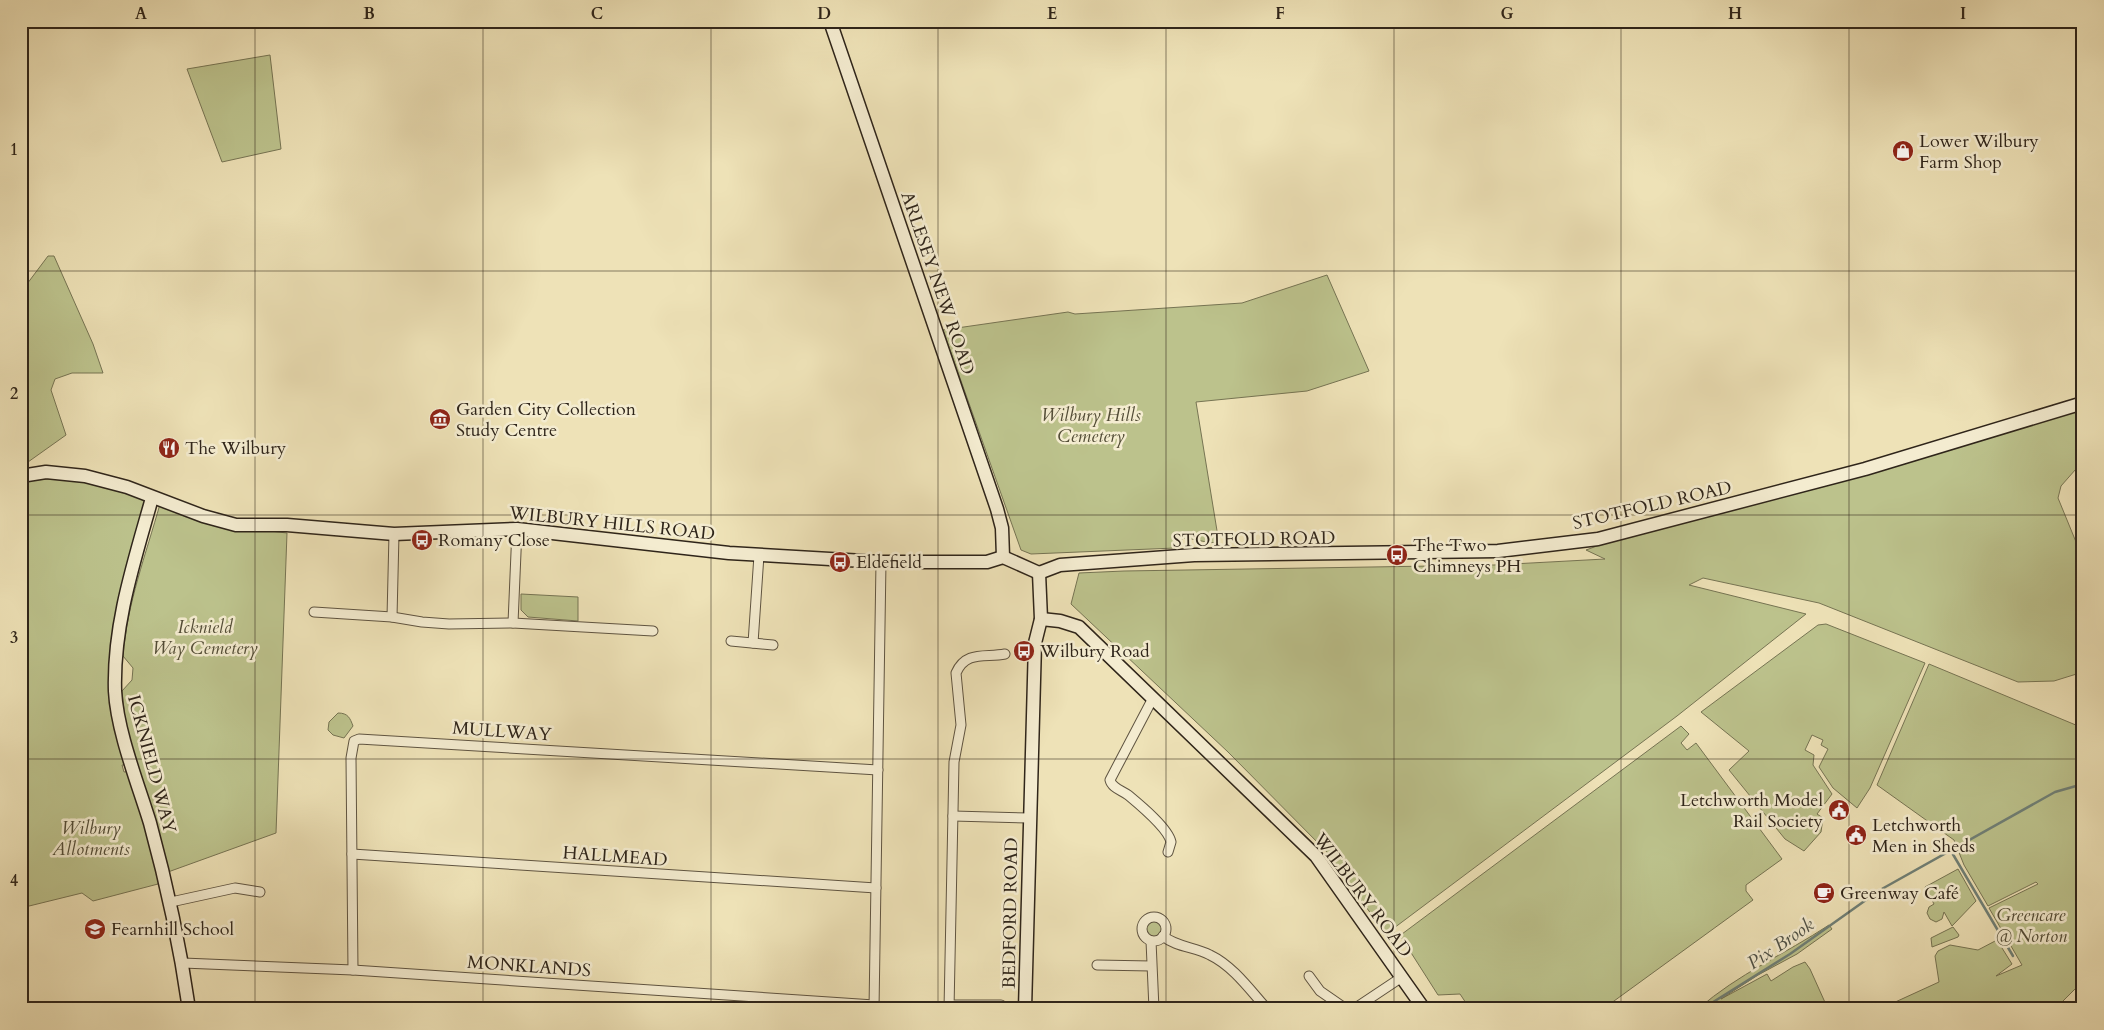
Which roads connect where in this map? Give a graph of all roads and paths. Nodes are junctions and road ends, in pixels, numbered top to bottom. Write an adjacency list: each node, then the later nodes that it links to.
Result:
1 (830, 21): 8 (street, ARLESEY NEW ROAD)
2 (2083, 403): 10 (street, STOTFOLD ROAD)
3 (21, 476): 4 (street)
4 (152, 498): 6 (street, WILBURY HILLS ROAD); 28 (street, ICKNIELD WAY)
5 (517, 529): 6 (street, WILBURY HILLS ROAD); 7 (street, WILBURY HILLS ROAD); 14 (street)
6 (394, 534): 12 (street)
7 (760, 555): 9 (street, WILBURY HILLS ROAD); 17 (street)
8 (1003, 557): 9 (street, WILBURY HILLS ROAD); 10 (street)
9 (881, 562): 21 (street)
10 (1039, 573): 13 (street, BEDFORD ROAD)
11 (314, 612): 12 (street)
12 (392, 617): 14 (street)
13 (1041, 619): 20 (street, WILBURY ROAD); 23 (street, BEDFORD ROAD)
14 (513, 623): 15 (street)
15 (653, 631)
16 (731, 641): 17 (street)
17 (753, 643): 18 (street)
18 (773, 645)
19 (1005, 654): 22 (street, BEDFORD ROAD)
20 (1152, 698): 24 (street); 36 (street, WILBURY ROAD)
21 (878, 770): 25 (street, MULLWAY); 26 (street)
22 (952, 816): 23 (street, BEDFORD ROAD); 39 (street, BEDFORD ROAD)
23 (1030, 818): 42 (street, BEDFORD ROAD)
24 (1168, 852)
25 (352, 854): 26 (street, HALLMEAD); 34 (street, MULLWAY)
26 (876, 888): 38 (street)
27 (260, 892): 28 (street)
28 (171, 902): 31 (street, ICKNIELD WAY)
29 (1164, 936): 30 (street); 30 (street); 40 (street)
30 (1152, 941): 33 (street)
31 (183, 964): 34 (street, MONKLANDS); 41 (street, ICKNIELD WAY)
32 (1097, 965): 33 (street)
33 (1151, 966): 43 (street)
34 (353, 970): 38 (street, MONKLANDS)
35 (1309, 976): 44 (street)
36 (1402, 977): 45 (street); 46 (street, WILBURY ROAD)
37 (1001, 1004): 39 (street, BEDFORD ROAD)
38 (874, 1007)
39 (949, 1007)
40 (1265, 1008)
41 (189, 1009)
42 (1025, 1009)
43 (1154, 1009)
44 (1346, 1009)
45 (1354, 1009)
46 (1424, 1009)

